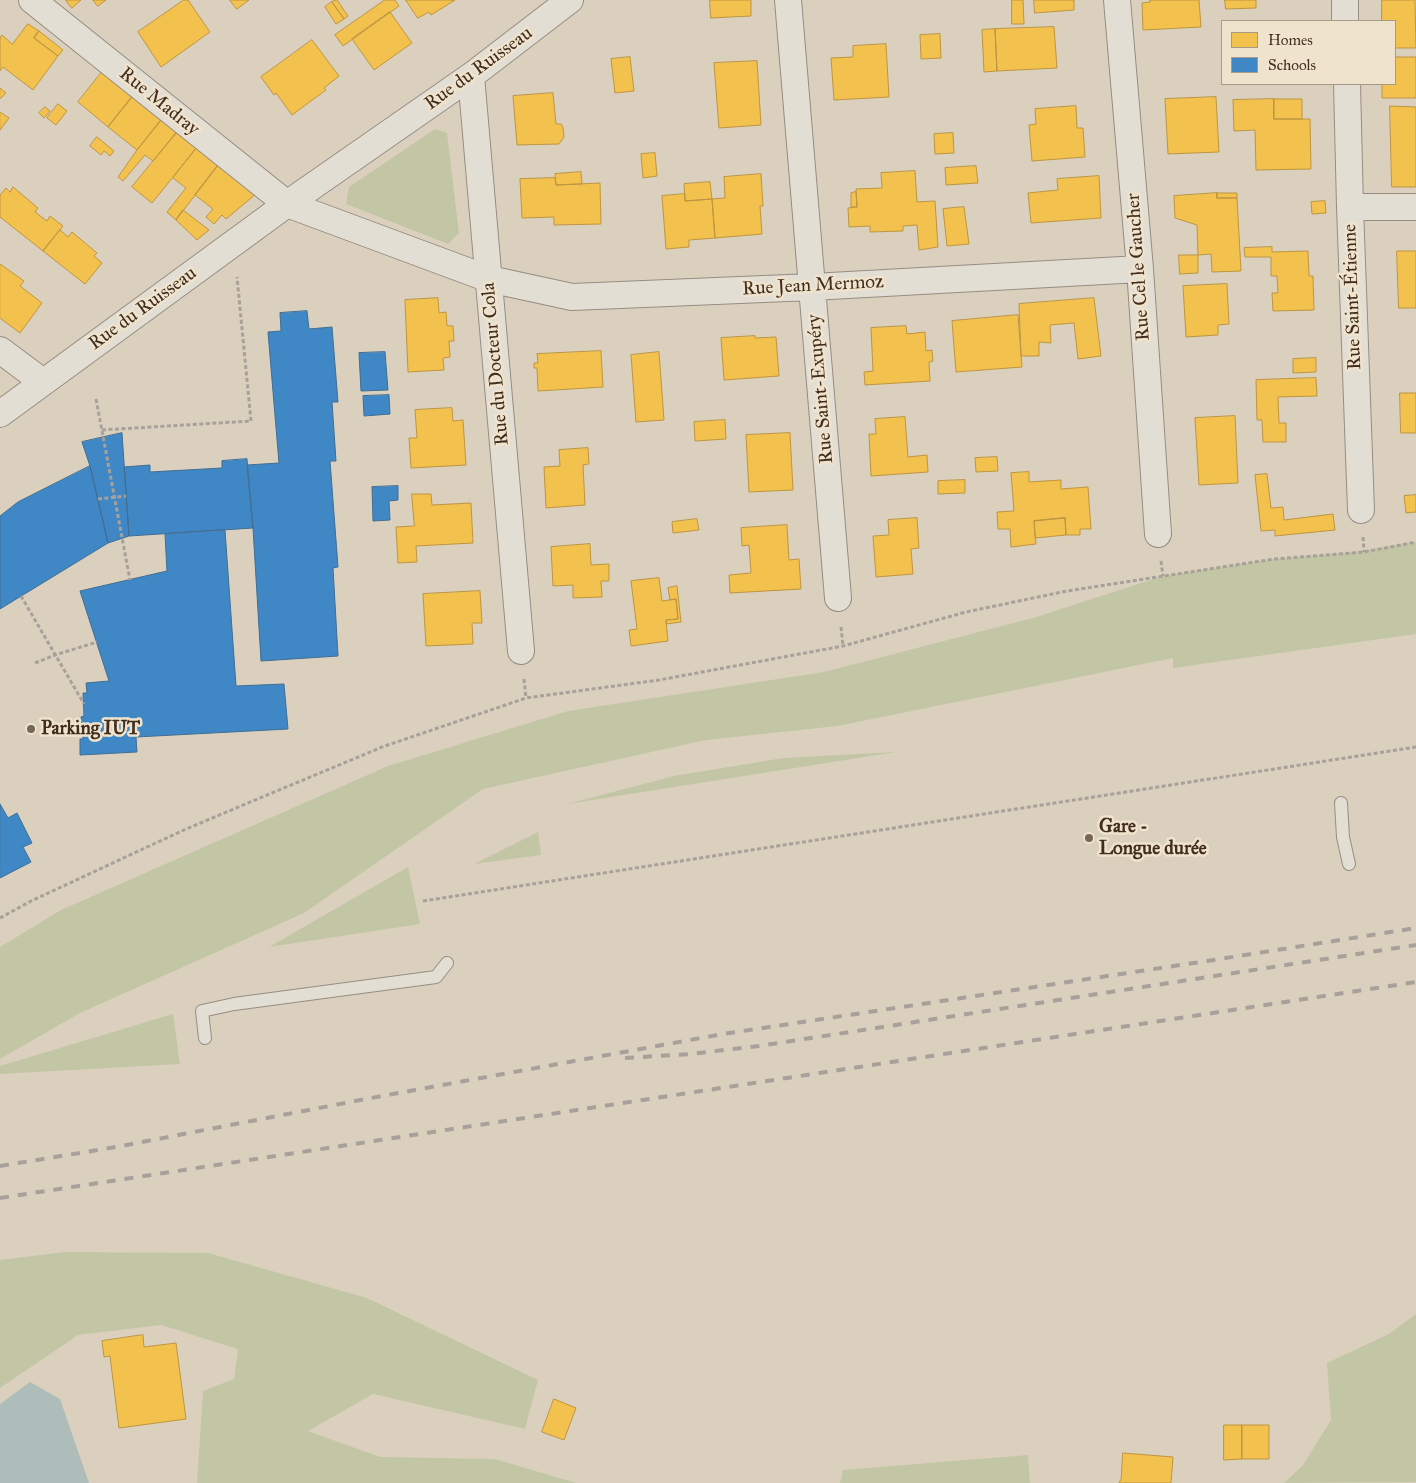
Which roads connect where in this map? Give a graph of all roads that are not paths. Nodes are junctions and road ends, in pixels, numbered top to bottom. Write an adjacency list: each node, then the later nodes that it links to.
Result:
1 (32, 0): 9 (street, Rue Madray)
2 (570, 0): 7 (street, Rue du Ruisseau)
3 (788, 0): 14 (street, Rue Saint-Exupéry)
4 (1117, 0): 12 (street, Rue Cel le Gaucher)
5 (1345, 0): 6 (street)
6 (1345, 20)
7 (471, 76): 9 (street, Rue du Ruisseau); 13 (street, Rue du Docteur Cola)
8 (1347, 85): 10 (street, Rue Saint-Étienne)
9 (287, 204): 13 (street); 16 (street, Rue du Ruisseau)
10 (1350, 206): 11 (street); 18 (street, Rue Saint-Étienne)
11 (1416, 207)
12 (1140, 269): 14 (street, Rue Jean Mermoz); 19 (street, Rue Cel le Gaucher)
13 (489, 279): 14 (street, Rue Jean Mermoz); 21 (street, Rue du Docteur Cola)
14 (812, 287): 20 (street, Rue Saint-Exupéry)
15 (0, 350): 16 (street)
16 (43, 382): 17 (street, Rue du Ruisseau)
17 (0, 414)
18 (1360, 510)
19 (1158, 534)
20 (838, 598)
21 (521, 651)
22 (1341, 803): 23 (lane)
23 (1349, 864)
24 (447, 963): 25 (lane)
25 (205, 1038)

